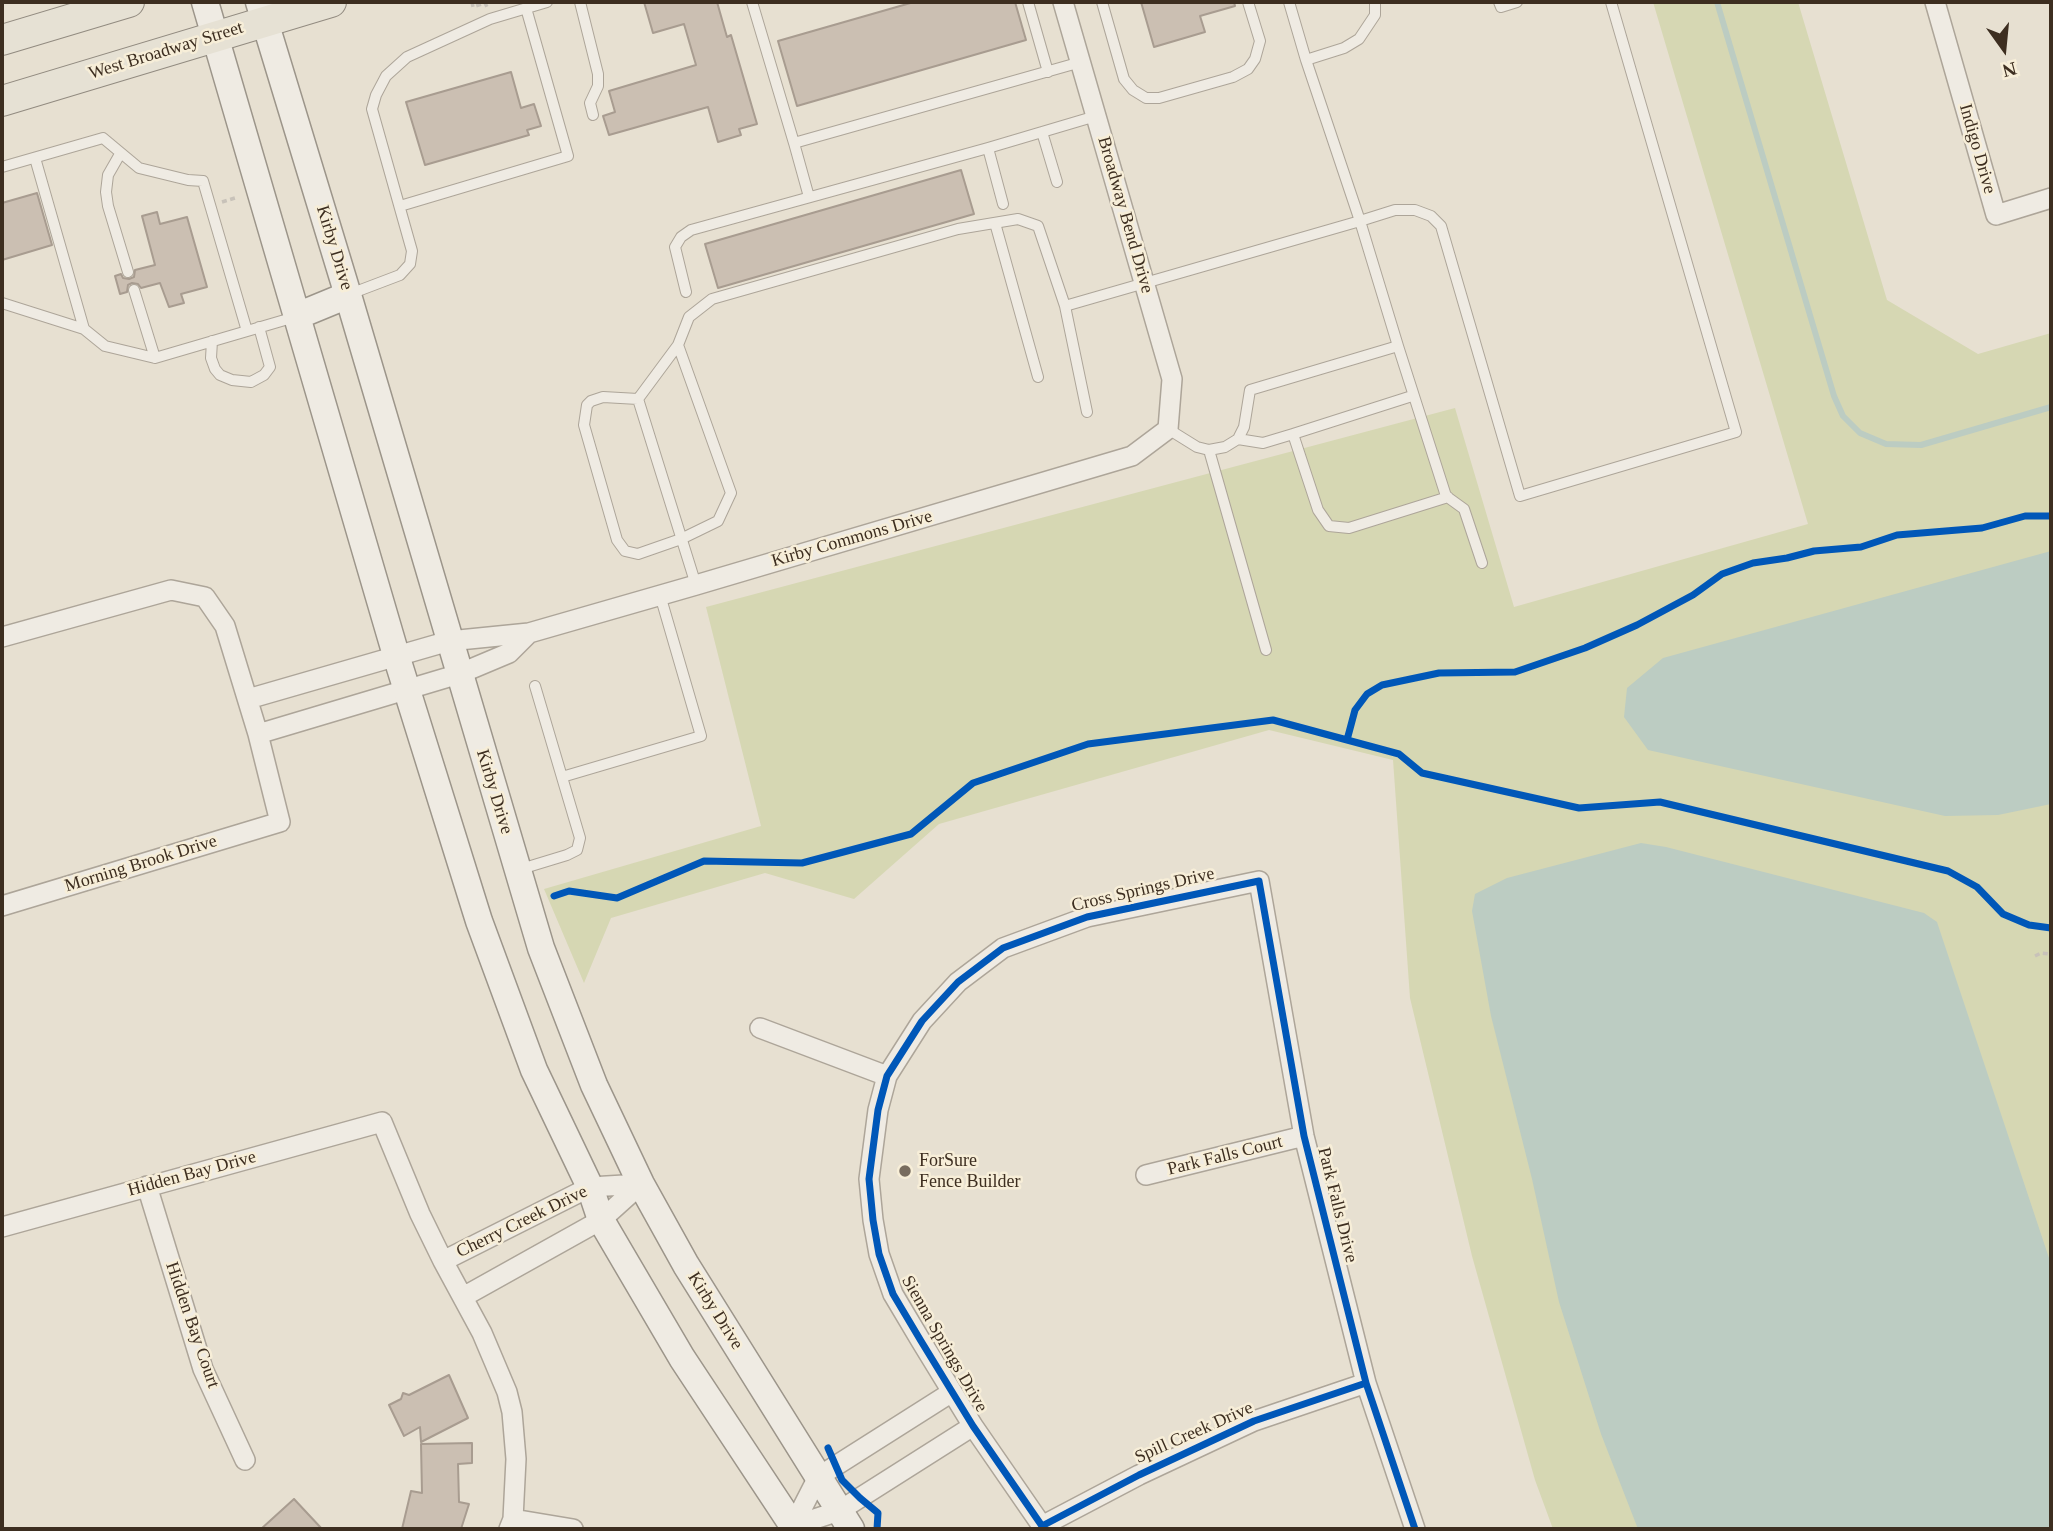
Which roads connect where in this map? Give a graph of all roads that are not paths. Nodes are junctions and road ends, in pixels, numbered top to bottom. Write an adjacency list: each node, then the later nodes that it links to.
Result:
1 (129, 2): 21 (main road)
2 (205, 2): 20 (main road)
3 (331, 2): 19 (main road, West Broadway Street)
4 (547, 2): 18 (lane)
5 (580, 2): 26 (lane)
6 (765, 2): 17 (lane)
7 (1028, 2): 24 (lane)
8 (1063, 2): 23 (street, Broadway Bend Drive)
9 (1102, 2): 10 (lane)
10 (1248, 2)
11 (1289, 2): 22 (lane)
12 (1376, 2): 22 (lane)
13 (1499, 2): 14 (lane)
14 (1517, 2)
15 (1611, 2): 39 (lane)
16 (1935, 2): 36 (street, Indigo Drive)
17 (753, 3): 29 (lane)
18 (526, 8): 38 (lane); 38 (lane)
19 (262, 12): 20 (main road, West Broadway Street); 45 (main road, Kirby Drive)
20 (215, 36): 25 (main road, West Broadway Street); 48 (main road)
21 (2, 40)
22 (1306, 60): 39 (lane)
23 (1081, 62): 24 (lane); 27 (street, Broadway Bend Drive)
24 (1048, 72): 29 (lane)
25 (2, 101)
26 (593, 115)
27 (1096, 116): 28 (lane); 42 (street, Broadway Bend Drive)
28 (1042, 132): 30 (lane); 34 (lane)
29 (793, 143): 35 (lane)
30 (988, 148): 35 (lane); 37 (lane)
31 (120, 154): 32 (lane); 41 (lane); 51 (lane)
32 (34, 158): 33 (lane); 50 (lane)
33 (2, 167)
34 (1057, 182)
35 (809, 197): 44 (lane)
36 (2051, 198)
37 (1003, 204)
38 (400, 206): 45 (lane)
39 (1360, 220): 42 (lane); 54 (lane)
40 (995, 223): 47 (lane); 53 (lane); 56 (lane)
41 (128, 272)
42 (1144, 283): 47 (lane); 60 (street, Broadway Bend Drive)
43 (134, 290): 55 (lane)
44 (686, 292)
45 (348, 295): 48 (main road); 71 (main road, Kirby Drive)
46 (2, 303): 50 (lane)
47 (1065, 306): 59 (lane)
48 (297, 316): 49 (lane); 73 (main road)
49 (259, 327): 51 (lane); 52 (lane)
50 (84, 329): 55 (lane)
51 (247, 331): 52 (lane)
52 (212, 341): 55 (lane)
53 (678, 345): 58 (lane); 65 (lane)
54 (1398, 346): 57 (lane); 62 (lane)
55 (155, 358)
56 (1038, 377)
57 (1412, 396): 61 (lane); 64 (lane)
58 (638, 399): 65 (lane); 65 (lane)
59 (1087, 412)
60 (1168, 429): 63 (lane); 67 (street, Kirby Commons Drive)
61 (1293, 434): 62 (lane); 64 (lane)
62 (1238, 439): 63 (lane)
63 (1209, 450): 72 (lane)
64 (1448, 497): 66 (lane)
65 (681, 539): 67 (lane)
66 (1482, 563)
67 (695, 585): 68 (street, Kirby Commons Drive)
68 (660, 595): 70 (street, Kirby Commons Drive); 79 (lane)
69 (3, 632): 77 (street)
70 (529, 633): 71 (street, Kirby Commons Drive); 74 (street, Kirby Commons Drive)
71 (449, 641): 73 (street, Kirby Commons Drive); 74 (main road, Kirby Drive)
72 (1266, 650)
73 (396, 655): 76 (main road); 77 (street, Kirby Commons Drive)
74 (459, 674): 76 (street, Kirby Commons Drive); 80 (main road, Kirby Drive)
75 (535, 686): 79 (lane)
76 (408, 691): 78 (street, Kirby Commons Drive); 89 (main road)
77 (248, 699): 78 (street)
78 (258, 734): 82 (street, Morning Brook Drive)
79 (562, 776): 80 (lane)
80 (517, 870): 87 (main road, Kirby Drive)
81 (1259, 881): 84 (street, Cross Springs Drive); 85 (street, Park Falls Drive)
82 (2, 906)
83 (761, 1028): 84 (street)
84 (887, 1076): 95 (street, Sienna Springs Drive)
85 (1304, 1136): 86 (street, Park Falls Court); 94 (street, Park Falls Drive)
86 (1146, 1175)
87 (641, 1184): 89 (street, Cherry Creek Drive); 90 (street, Cherry Creek Drive); 98 (main road, Kirby Drive)
88 (147, 1186): 91 (street, Hidden Bay Drive); 92 (street, Hidden Bay Drive); 97 (street, Hidden Bay Court)
89 (590, 1187): 90 (main road); 92 (street, Cherry Creek Drive)
90 (601, 1220): 93 (street, Cherry Creek Drive); 102 (main road)
91 (2, 1227)
92 (443, 1261): 93 (street)
93 (463, 1297): 100 (street)
94 (1366, 1383): 101 (street, Spill Creek Drive); 104 (street, Park Falls Drive)
95 (952, 1392): 96 (street, Sienna Springs Drive); 98 (street)
96 (973, 1426): 99 (street); 101 (street, Sienna Springs Drive)
97 (245, 1461)
98 (818, 1477): 99 (main road, Kirby Drive); 102 (street)
99 (845, 1520): 102 (street)
100 (511, 1524): 103 (street)
101 (1042, 1526)
102 (794, 1527)
103 (573, 1529)
104 (1415, 1529)

